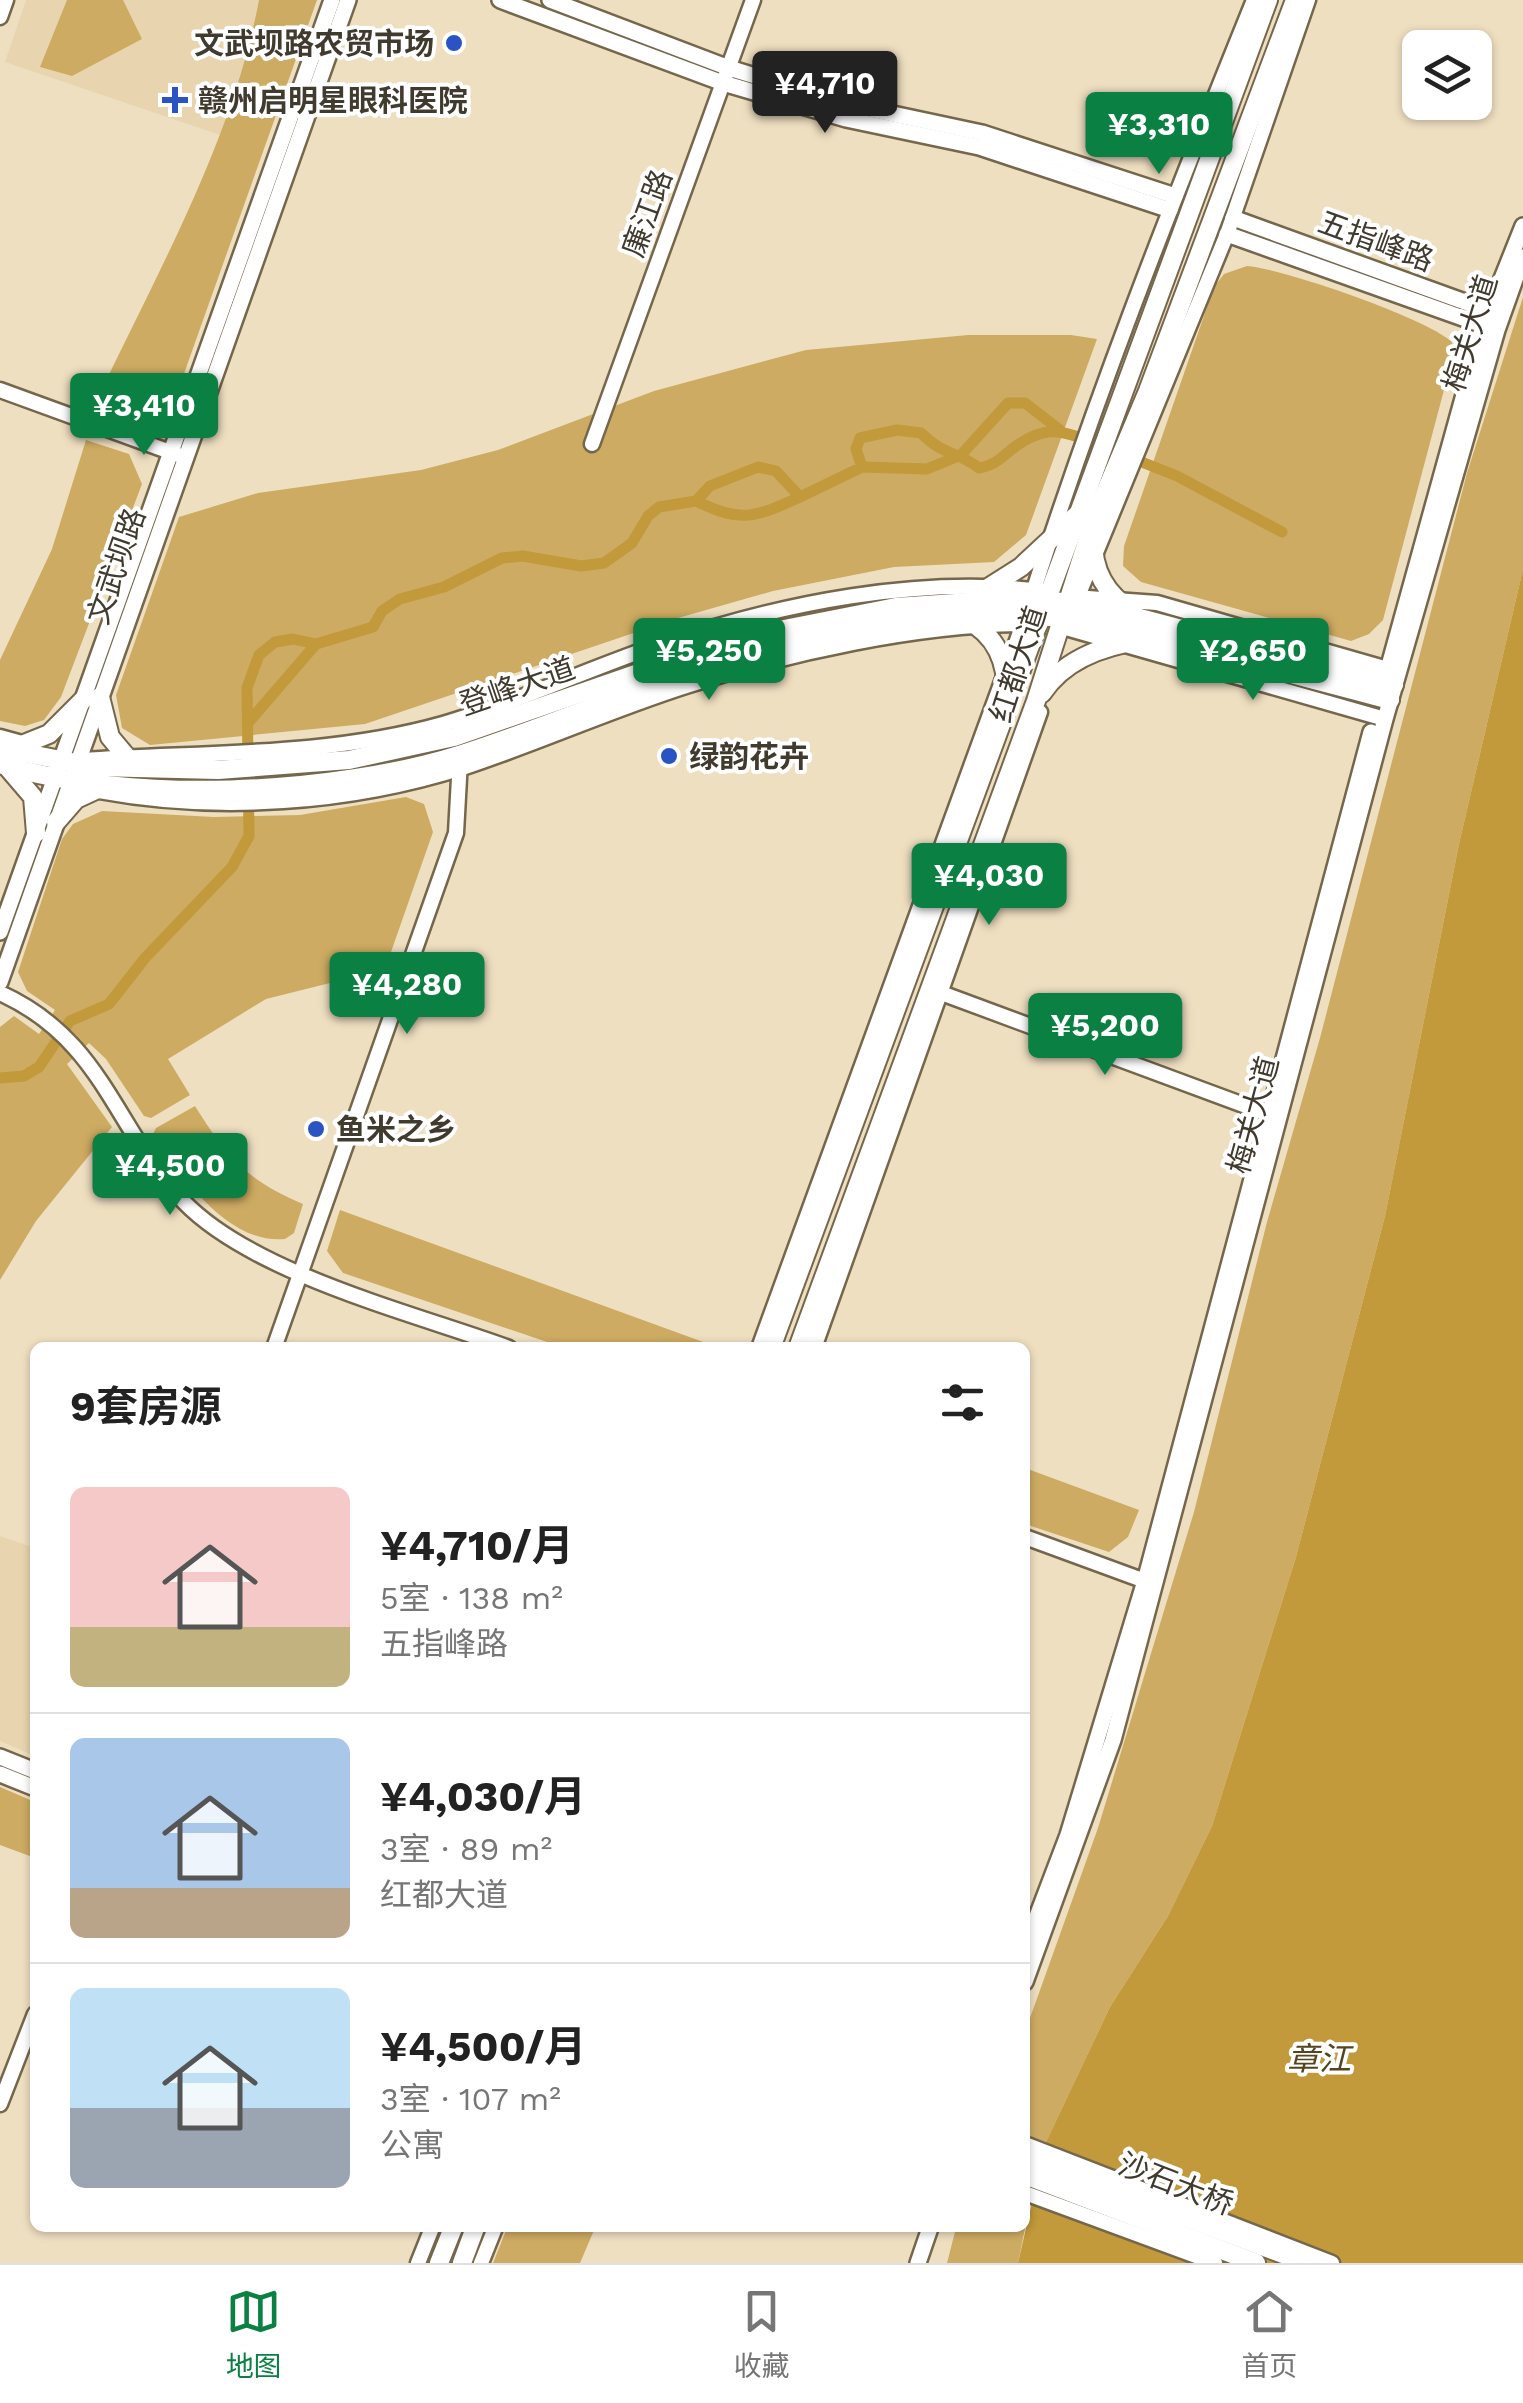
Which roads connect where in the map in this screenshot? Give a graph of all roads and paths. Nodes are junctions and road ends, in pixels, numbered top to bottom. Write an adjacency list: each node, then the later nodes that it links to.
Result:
1 (6, 0): 11 (street)
2 (332, 0): 22 (main road, 文武坝路)
3 (348, 0): 22 (main road, 文武坝路)
4 (500, 0): 12 (main road)
5 (550, 0): 12 (main road)
6 (753, 0): 12 (street, 廉江路)
7 (1254, 0): 13 (street)
8 (1268, 0): 18 (main road, 红都大道)
9 (1294, 0): 20 (main road, 红都大道)
10 (1308, 0): 14 (street)
11 (0, 17)
12 (726, 76): 13 (main road); 21 (street, 廉江路)
13 (1172, 203): 18 (street)
14 (1230, 226): 17 (main road, 五指峰路); 20 (street)
15 (1523, 226): 17 (main road, 梅关大道)
16 (1523, 257): 17 (main road, 梅关大道)
17 (1492, 321): 36 (main road, 梅关大道)
18 (1117, 379): 23 (main road, 红都大道)
19 (0, 390): 22 (street)
20 (1156, 392): 23 (main road, 红都大道)
21 (592, 444)
22 (177, 455): 37 (main road, 文武坝路)
23 (1100, 483): 24 (main road, 红都大道); 25 (street); 26 (street)
24 (1088, 514): 25 (main road); 26 (main road); 29 (main road, 红都大道); 30 (main road, 红都大道)
25 (1047, 542): 27 (main road); 29 (street)
26 (1093, 556): 28 (main road); 30 (street)
27 (991, 588): 29 (street); 31 (main road); 41 (street)
28 (1117, 599): 30 (street); 32 (main road); 36 (street)
29 (1036, 607): 30 (main road, 登峰大道); 30 (street); 31 (main road, 登峰大道); 31 (street); 34 (street); 39 (main road, 红都大道)
30 (1069, 611): 32 (main road, 登峰大道); 33 (street); 35 (street); 38 (main road, 红都大道)
31 (969, 617): 34 (main road); 41 (street); 41 (main road, 登峰大道)
32 (1158, 630): 33 (main road); 36 (main road, 登峰大道)
33 (1122, 643): 35 (main road); 36 (street)
34 (1005, 665): 39 (main road); 61 (street)
35 (1049, 682): 38 (main road); 56 (street)
36 (1387, 692): 57 (main road, 梅关大道)
37 (92, 697): 40 (main road); 43 (main road); 44 (main road, 文武坝路)
38 (1036, 702): 63 (main road, 红都大道)
39 (1006, 710): 62 (main road, 红都大道)
40 (28, 744): 42 (main road); 44 (street)
41 (456, 745): 46 (street); 46 (main road, 登峰大道); 58 (street)
42 (1, 753): 44 (main road, 登峰大道); 47 (main road)
43 (129, 762): 44 (main road, 登峰大道); 48 (main road, 登峰大道)
44 (65, 772): 47 (street); 49 (main road, 登峰大道); 50 (street); 51 (main road, 文武坝路); 52 (main road, 文武坝路)
45 (0, 775): 47 (street)
46 (295, 775): 48 (main road, 登峰大道); 48 (street)
47 (20, 778): 52 (main road)
48 (215, 779): 49 (main road, 登峰大道); 50 (street)
49 (120, 785): 50 (main road)
50 (93, 790): 51 (main road)
51 (56, 822): 54 (main road, 文武坝路)
52 (36, 833): 53 (main road, 文武坝路)
53 (0, 932)
54 (0, 982)
55 (0, 993): 58 (street)
56 (944, 994): 57 (street); 64 (street)
57 (1274, 1116): 66 (main road, 梅关大道); 72 (main road, 梅关大道)
58 (301, 1273): 59 (street); 60 (street)
59 (276, 1342)
60 (492, 1342)
61 (761, 1342)
62 (773, 1342)
63 (800, 1342)
64 (816, 1342)
65 (1030, 1539): 66 (street)
66 (1145, 1581): 71 (main road, 梅关大道)
67 (0, 1757): 68 (main road)
68 (30, 1769)
69 (0, 1774): 70 (main road)
70 (30, 1786)
71 (1030, 1934)
72 (1030, 1968)
73 (30, 2027): 74 (street)
74 (0, 2104)
75 (1030, 2146): 94 (street)
76 (1030, 2159): 93 (main road, 沙石大桥)
77 (1030, 2178): 92 (main road, 沙石大桥)
78 (1030, 2195): 91 (street)
79 (430, 2232): 85 (street)
80 (451, 2232): 86 (main road)
81 (474, 2232): 87 (main road)
82 (494, 2232): 88 (street)
83 (929, 2232): 89 (main road)
84 (939, 2232): 90 (main road)
85 (418, 2263)
86 (439, 2263)
87 (462, 2263)
88 (482, 2263)
89 (918, 2263)
90 (928, 2263)
91 (1215, 2263)
92 (1256, 2263)
93 (1307, 2263)
94 (1332, 2263)

